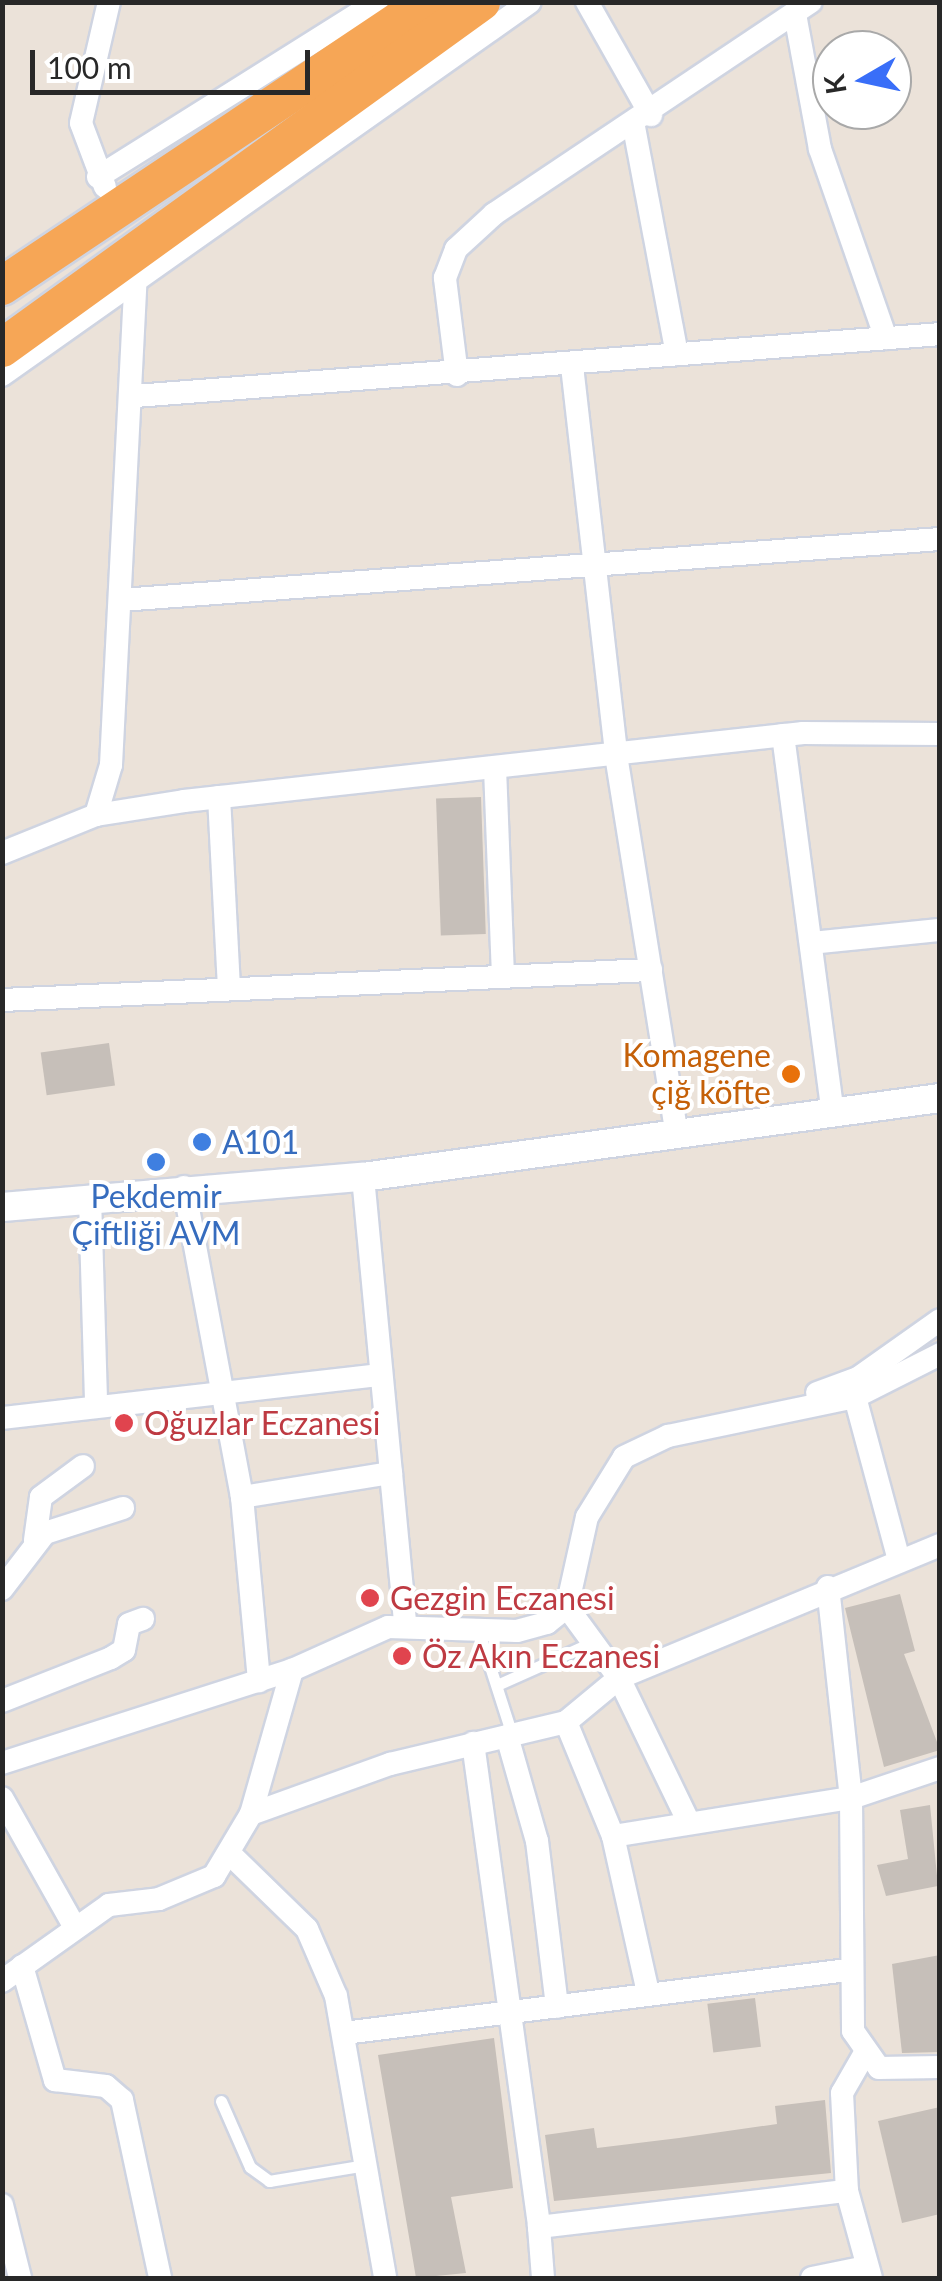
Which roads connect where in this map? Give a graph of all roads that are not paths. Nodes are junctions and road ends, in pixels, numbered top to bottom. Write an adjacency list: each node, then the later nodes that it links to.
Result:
1 (109, 2): 9 (street)
2 (377, 2): 9 (street)
3 (428, 2): 10 (highway)
4 (481, 2): 15 (highway)
5 (530, 2): 12 (street)
6 (588, 2): 8 (street)
7 (803, 8): 8 (street); 14 (street)
8 (643, 121): 16 (street); 19 (street)
9 (98, 177): 10 (street)
10 (122, 210): 11 (highway)
11 (2, 286)
12 (135, 286): 18 (street); 20 (street)
13 (940, 334): 14 (street)
14 (886, 338): 16 (street)
15 (2, 348)
16 (677, 354): 17 (street)
17 (572, 366): 19 (street); 22 (street)
18 (2, 375)
19 (457, 375): 20 (street)
20 (136, 396): 23 (street)
21 (940, 539): 22 (street)
22 (591, 558): 23 (street); 26 (street)
23 (121, 600): 29 (street)
24 (940, 734): 25 (street)
25 (783, 735): 26 (street); 32 (street)
26 (616, 755): 27 (street); 33 (street)
27 (495, 768): 28 (street); 34 (street)
28 (220, 797): 29 (street); 35 (street)
29 (96, 814): 30 (street)
30 (2, 852)
31 (940, 930): 32 (street)
32 (810, 943): 38 (street)
33 (650, 970): 34 (street); 39 (street)
34 (502, 977): 35 (street)
35 (229, 990): 36 (street)
36 (2, 1000)
37 (940, 1098): 38 (street)
38 (833, 1113): 39 (street)
39 (677, 1135): 40 (street)
40 (363, 1177): 41 (street); 46 (street)
41 (184, 1188): 42 (street); 47 (street)
42 (90, 1198): 43 (street); 49 (street)
43 (2, 1206)
44 (940, 1320): 58 (street)
45 (940, 1354): 48 (street)
46 (382, 1375): 47 (street); 52 (street)
47 (222, 1389): 49 (street); 53 (street)
48 (855, 1397): 57 (street); 58 (street)
49 (96, 1406): 50 (street)
50 (2, 1418)
51 (83, 1466): 55 (street)
52 (390, 1473): 53 (street); 63 (street)
53 (242, 1497): 68 (street)
54 (123, 1508): 55 (street)
55 (34, 1540): 60 (street)
56 (940, 1544): 57 (street)
57 (899, 1560): 59 (street)
58 (577, 1572): 61 (street)
59 (828, 1586): 67 (street); 77 (street)
60 (2, 1589)
61 (567, 1607): 64 (street); 65 (street)
62 (143, 1618): 70 (street)
63 (405, 1623): 64 (street); 66 (street)
64 (478, 1628): 69 (lane)
65 (593, 1642): 67 (street); 69 (lane)
66 (292, 1670): 68 (street); 78 (street)
67 (619, 1678): 71 (street); 79 (street)
68 (259, 1681): 74 (street)
69 (497, 1685): 72 (lane)
70 (2, 1700)
71 (566, 1722): 72 (street); 80 (street)
72 (510, 1735): 73 (street); 87 (street)
73 (473, 1743): 78 (street); 88 (street)
74 (2, 1763)
75 (940, 1768): 77 (street)
76 (2, 1798): 82 (street)
77 (850, 1798): 79 (street); 84 (street)
78 (251, 1814): 81 (street)
79 (688, 1821): 80 (street)
80 (613, 1836): 86 (street)
81 (230, 1854): 82 (street); 89 (street)
82 (73, 1924): 83 (street)
83 (22, 1966): 85 (street); 99 (street)
84 (848, 1970): 86 (street); 90 (street)
85 (2, 1982)
86 (648, 1992): 87 (street)
87 (557, 2007): 88 (street)
88 (512, 2014): 89 (street); 96 (street)
89 (344, 2033): 93 (street)
90 (865, 2053): 91 (street); 94 (street)
91 (940, 2067)
92 (221, 2101): 93 (lane)
93 (366, 2165): 100 (street)
94 (848, 2191): 96 (street); 97 (street)
95 (2, 2205): 98 (street)
96 (540, 2227): 101 (street)
97 (868, 2273): 102 (street)
98 (20, 2278)
99 (160, 2278)
100 (385, 2278)
101 (543, 2278)
102 (812, 2278)

